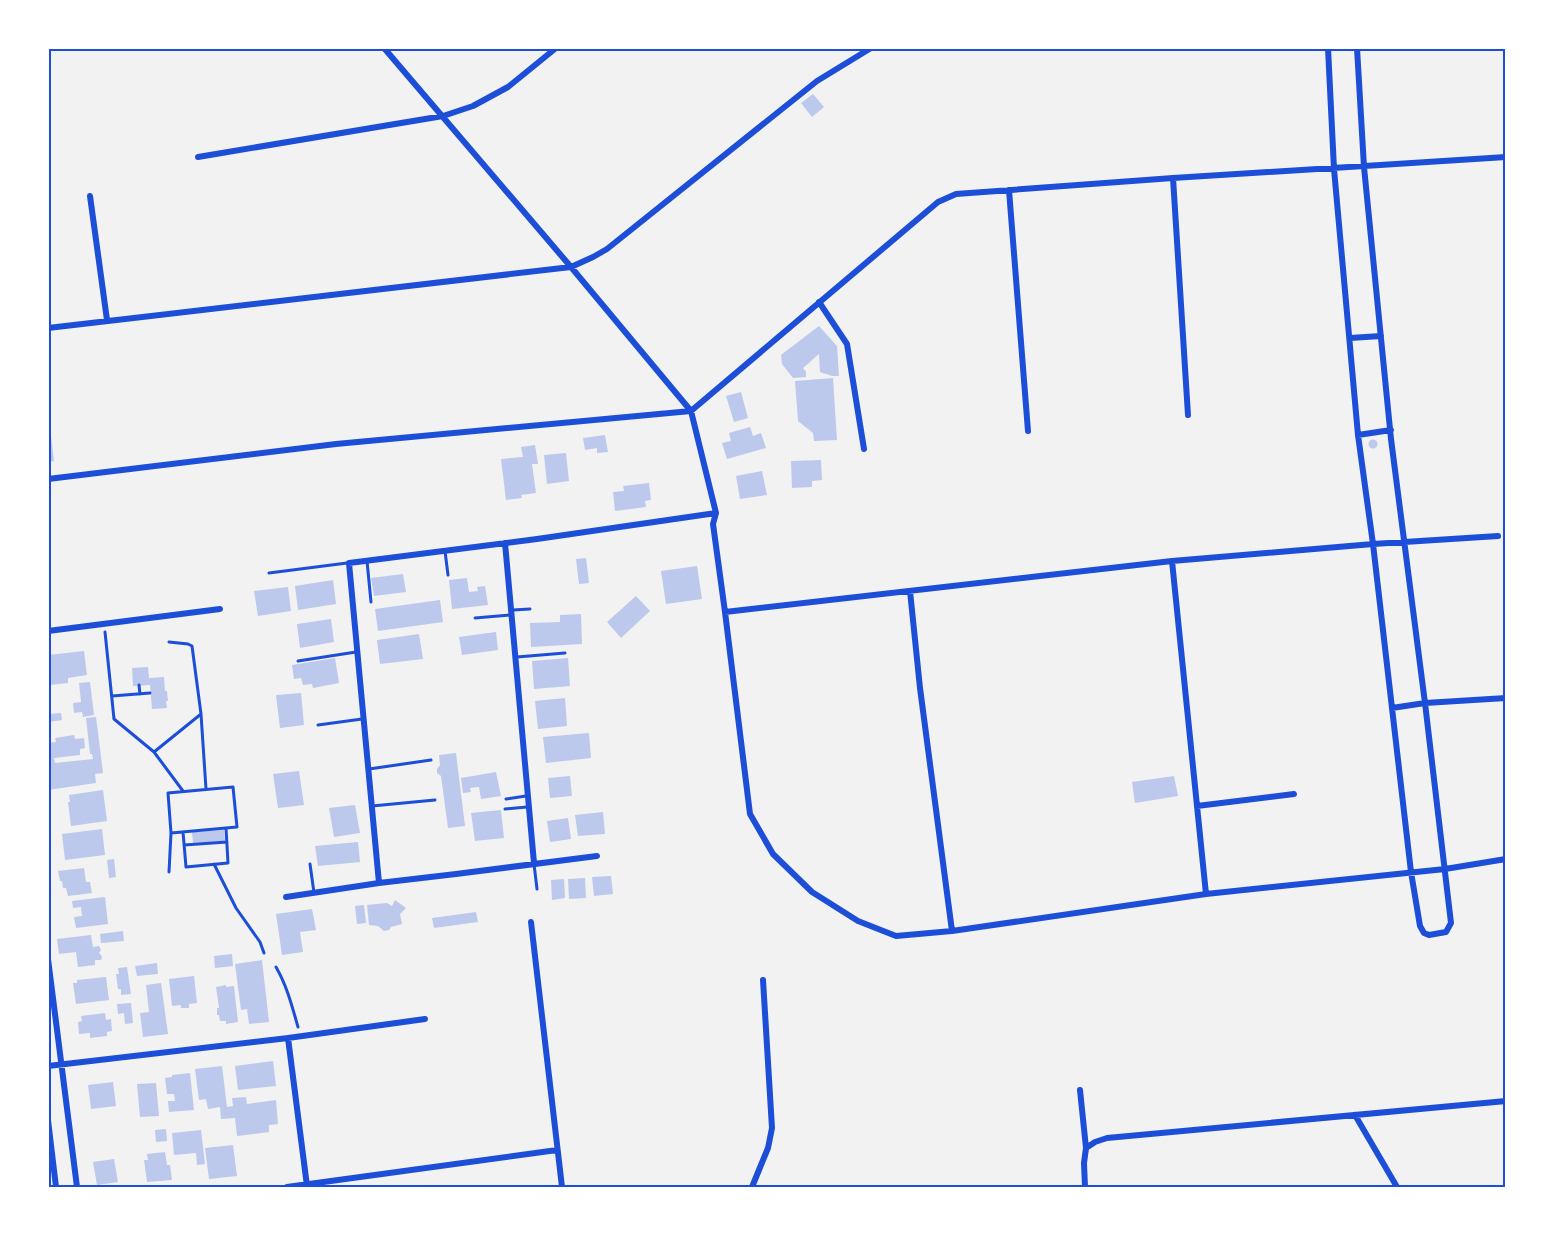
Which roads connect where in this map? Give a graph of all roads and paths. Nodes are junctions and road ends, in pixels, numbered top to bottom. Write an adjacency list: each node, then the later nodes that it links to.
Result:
1 (384, 48): 6 (street)
2 (556, 48): 6 (street)
3 (872, 48): 14 (street)
4 (1328, 48): 10 (street)
5 (1357, 48): 9 (street)
6 (443, 116): 8 (street); 14 (street)
7 (1506, 157): 9 (street)
8 (198, 158)
9 (1364, 166): 10 (street); 18 (street)
10 (1334, 169): 11 (street); 19 (street)
11 (1173, 178): 12 (street); 21 (street)
12 (1010, 190): 15 (street); 23 (street)
13 (90, 196): 16 (street)
14 (571, 267): 16 (street); 20 (street)
15 (819, 302): 20 (street); 25 (street)
16 (107, 320): 17 (street)
17 (48, 328)
18 (1381, 336): 19 (street); 22 (street)
19 (1350, 338): 24 (street)
20 (691, 411): 26 (street); 27 (street)
21 (1188, 415)
22 (1391, 430): 24 (street); 30 (street)
23 (1028, 431)
24 (1358, 435): 31 (street)
25 (864, 449)
26 (48, 479)
27 (716, 513): 29 (street); 42 (street)
28 (1498, 536): 30 (street)
29 (505, 543): 32 (street); 43 (street)
30 (1404, 543): 31 (street); 57 (street)
31 (1373, 544): 34 (street); 58 (street)
32 (445, 551): 33 (street); 37 (lane)
33 (367, 561): 35 (street); 39 (lane)
34 (1172, 561): 38 (street); 72 (street)
35 (349, 563): 36 (lane); 48 (street)
36 (269, 573)
37 (448, 575)
38 (910, 591): 42 (street); 94 (street)
39 (371, 602)
40 (220, 609): 45 (street)
41 (530, 609): 43 (lane)
42 (725, 612): 94 (street)
43 (511, 613): 44 (lane); 50 (street)
44 (475, 618)
45 (104, 624): 46 (street); 55 (path)
46 (48, 631)
47 (169, 642): 59 (path)
48 (358, 652): 51 (lane); 60 (street)
49 (565, 653): 50 (lane)
50 (515, 657): 67 (street)
51 (298, 661)
52 (139, 686): 54 (path)
53 (150, 693): 54 (path)
54 (140, 694): 55 (path)
55 (112, 696): 62 (path)
56 (1506, 698): 57 (street)
57 (1425, 703): 58 (street); 85 (street)
58 (1392, 708): 87 (street)
59 (201, 714): 62 (path); 65 (path)
60 (364, 719): 61 (lane); 64 (street)
61 (318, 725)
62 (154, 752): 66 (path)
63 (431, 760): 64 (lane)
64 (369, 770): 71 (street)
65 (206, 789): 66 (path); 75 (path)
66 (183, 791): 77 (path)
67 (528, 795): 69 (lane); 73 (street)
68 (1294, 795): 72 (street)
69 (506, 799)
70 (435, 800): 71 (lane)
71 (372, 806): 88 (street)
72 (1197, 806): 91 (street)
73 (529, 807): 74 (lane); 82 (street)
74 (505, 810)
75 (226, 828): 76 (path); 78 (path)
76 (183, 832): 77 (path); 79 (path)
77 (171, 833): 86 (path)
78 (227, 842): 79 (path); 83 (path)
79 (184, 845): 83 (path)
80 (597, 855): 82 (street)
81 (1506, 859): 85 (street)
82 (534, 863): 88 (street); 89 (lane)
83 (214, 864): 95 (path)
84 (310, 864): 90 (lane)
85 (1445, 869): 87 (street); 87 (street)
86 (169, 872)
87 (1411, 872): 91 (street)
88 (379, 883): 90 (street)
89 (537, 889)
90 (314, 893): 92 (street)
91 (1206, 894): 94 (street)
92 (286, 897)
93 (531, 922): 109 (street)
94 (952, 931)
95 (264, 953)
96 (48, 959): 102 (street)
97 (276, 967): 100 (path)
98 (764, 980): 115 (street)
99 (425, 1019): 100 (street)
100 (300, 1036): 101 (street)
101 (288, 1038): 102 (street); 110 (street)
102 (61, 1065): 103 (street); 112 (street)
103 (48, 1066)
104 (1080, 1090): 108 (street)
105 (1506, 1101): 106 (street)
106 (1355, 1115): 108 (street); 117 (street)
107 (48, 1120): 111 (street)
108 (1086, 1148): 116 (street)
109 (558, 1150): 110 (street); 114 (street)
110 (307, 1186): 113 (street)
111 (56, 1187)
112 (77, 1187)
113 (287, 1187)
114 (562, 1187)
115 (752, 1187)
116 (1085, 1187)
117 (1397, 1187)

